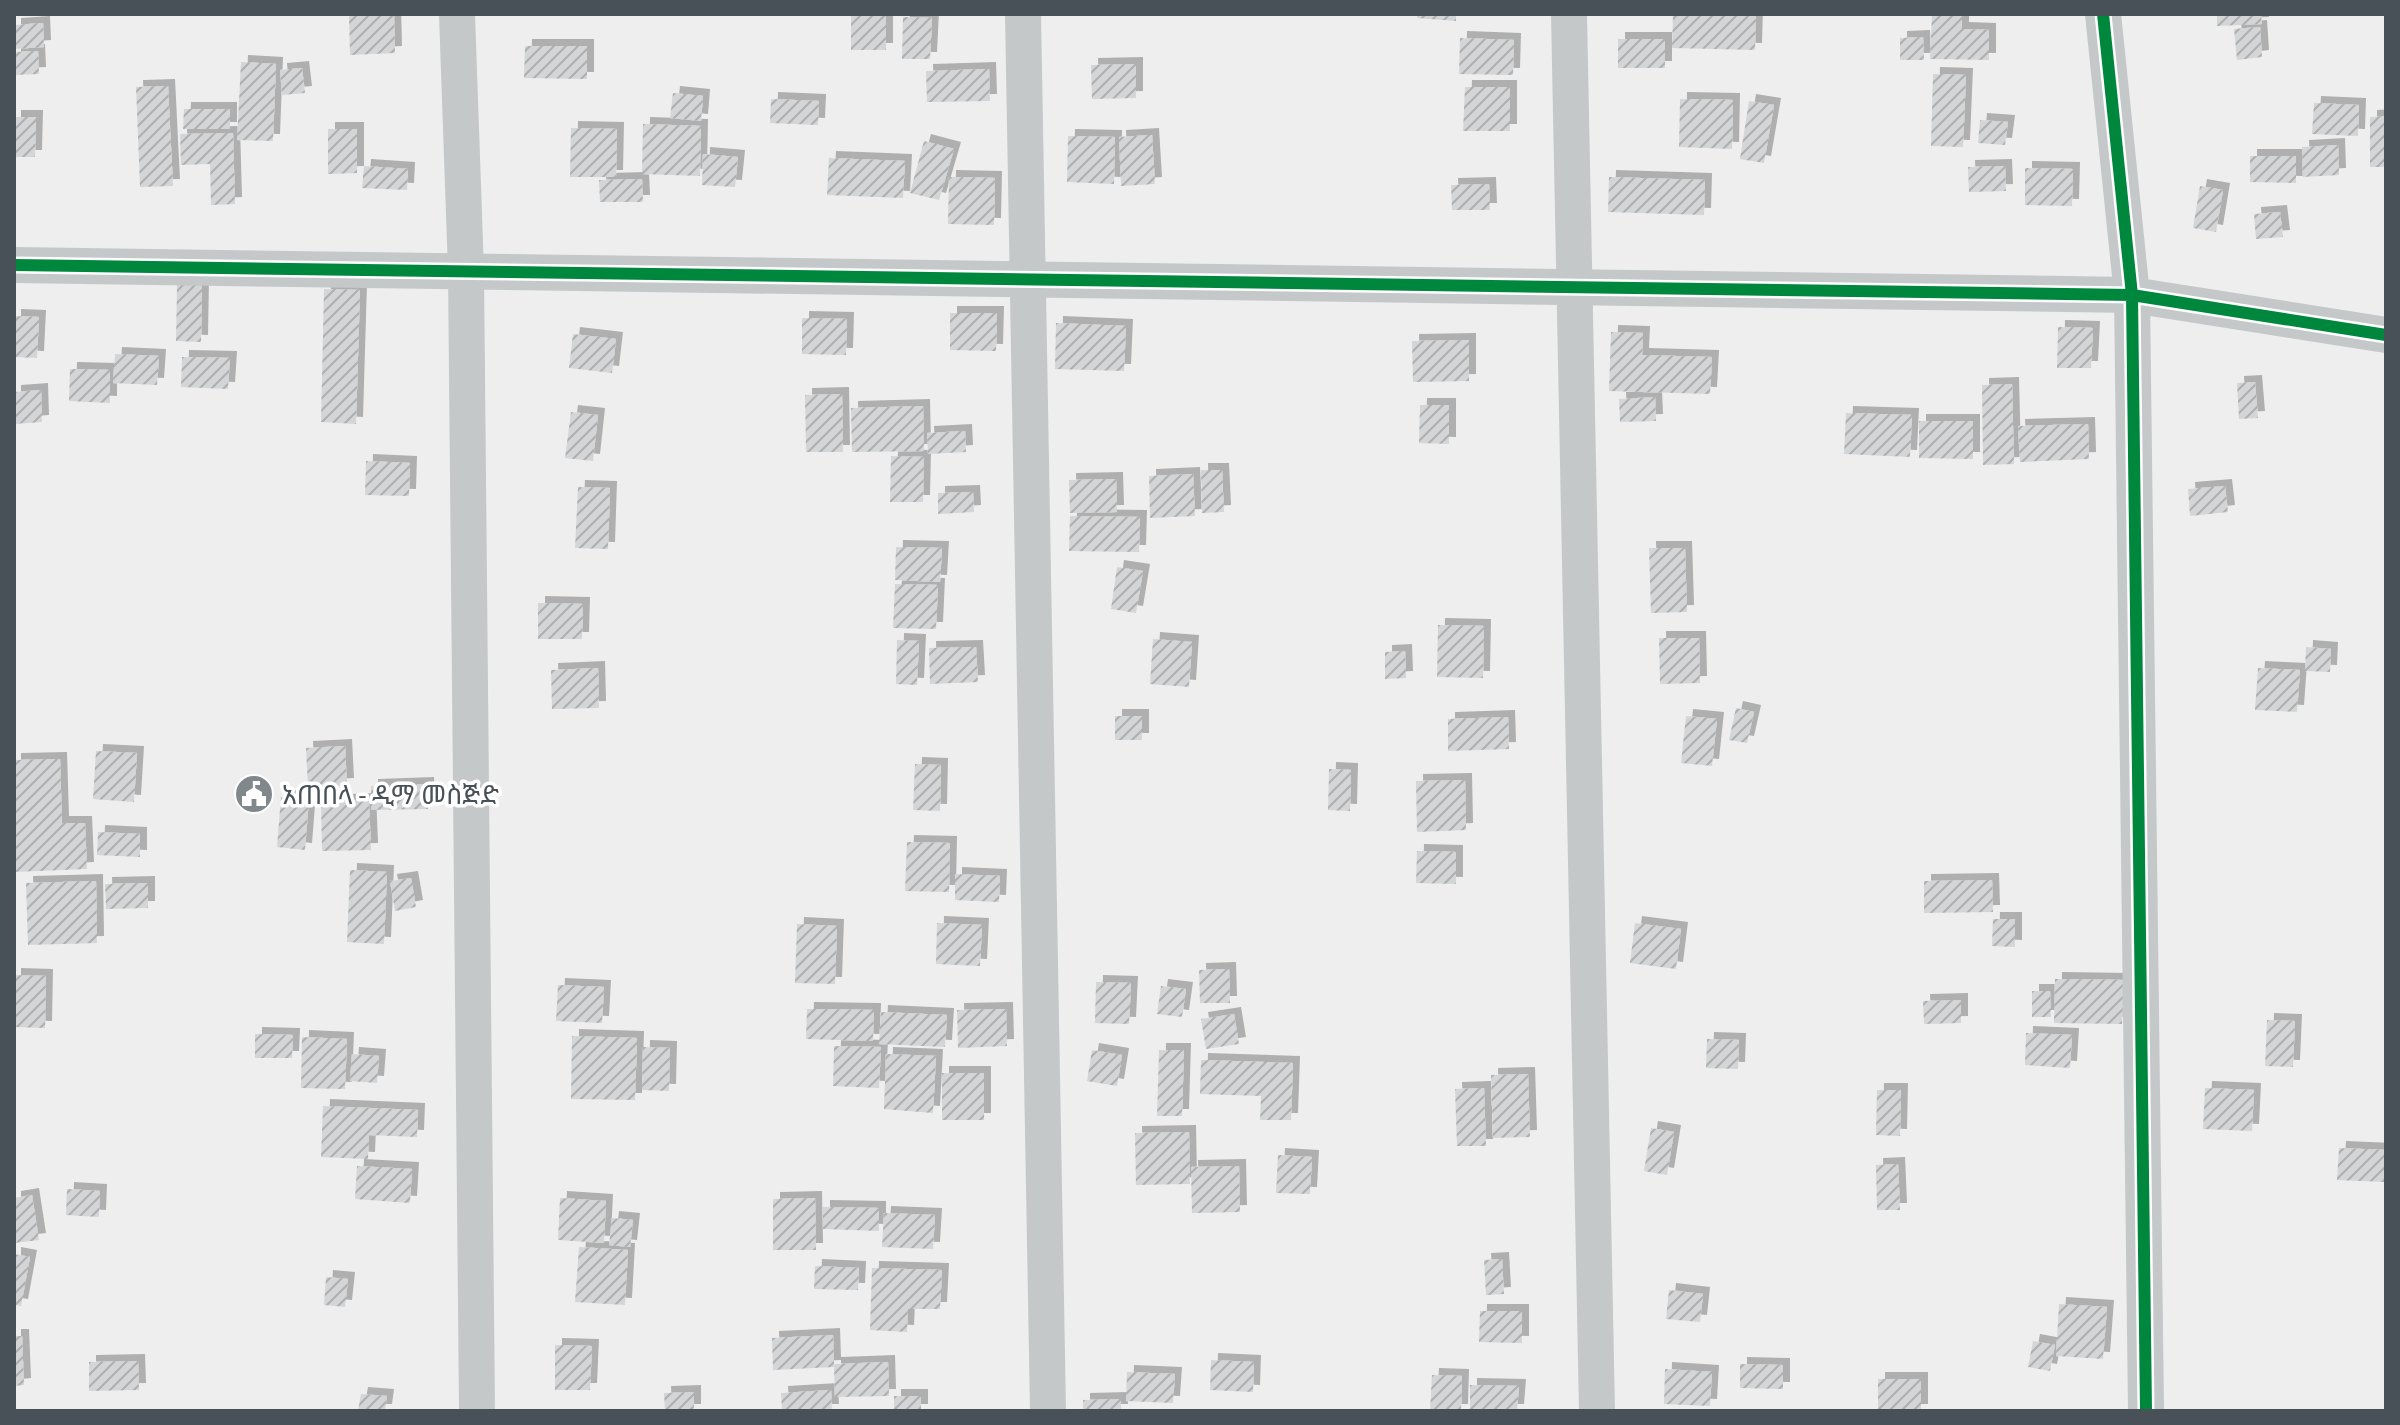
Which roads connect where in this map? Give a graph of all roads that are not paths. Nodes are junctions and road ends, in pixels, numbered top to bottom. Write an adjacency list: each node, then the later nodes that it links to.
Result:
1 (457, 14): 6 (street)
2 (1023, 14): 7 (street)
3 (1569, 14): 8 (street)
4 (2103, 14): 9 (street)
5 (14, 265): 6 (street)
6 (466, 271): 7 (street); 11 (street)
7 (1027, 279): 8 (street); 12 (street)
8 (1576, 286): 9 (street); 13 (street)
9 (2132, 295): 10 (street); 14 (street)
10 (2386, 335)
11 (477, 1411)
12 (1048, 1411)
13 (1597, 1411)
14 (2146, 1411)

